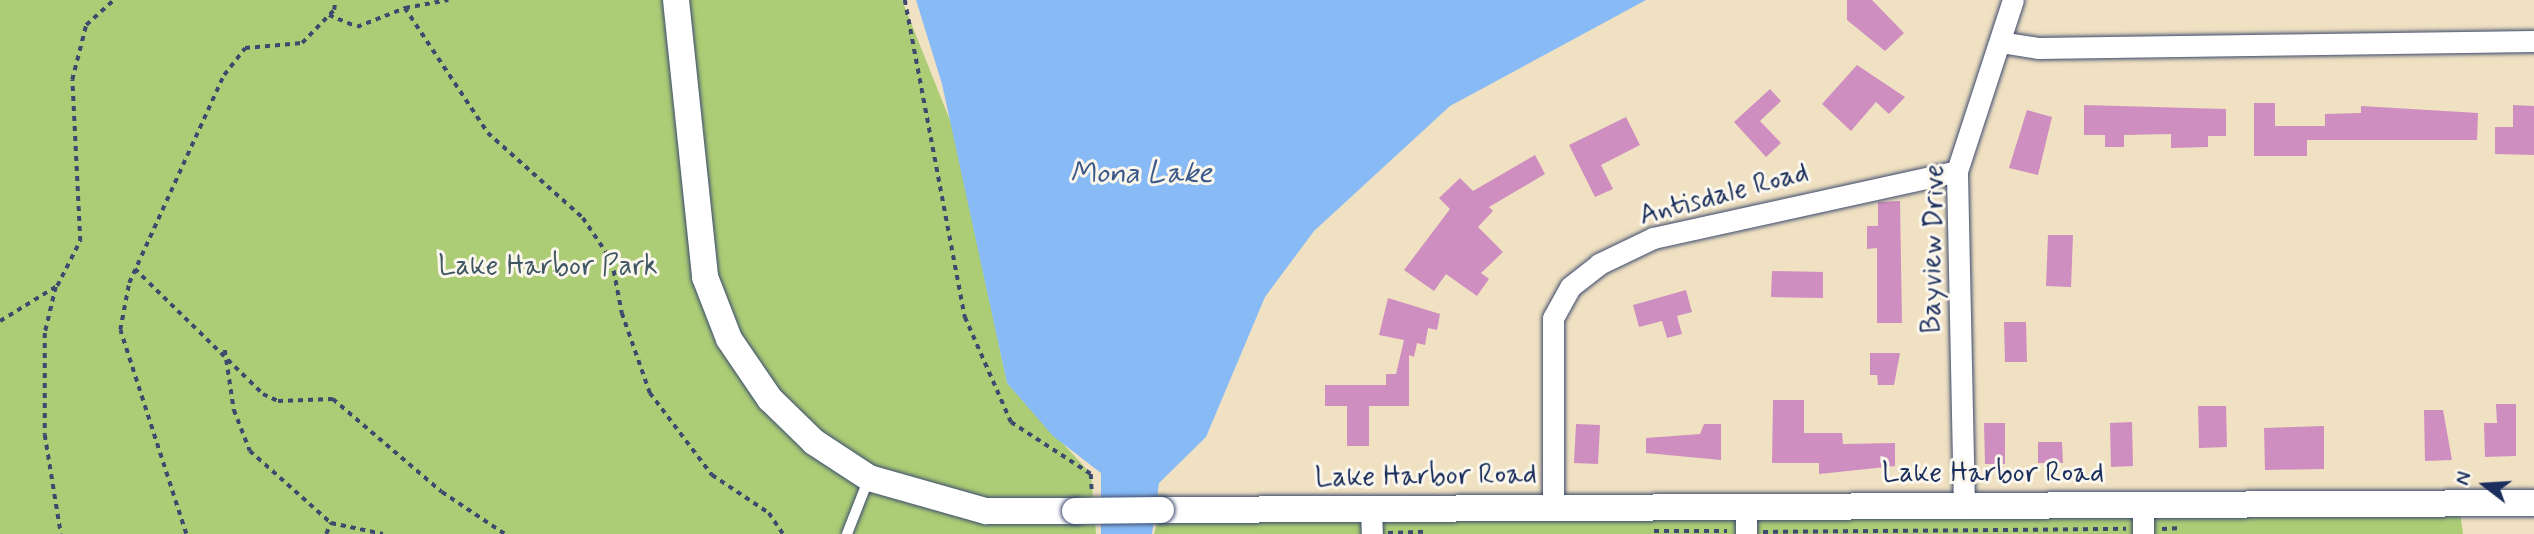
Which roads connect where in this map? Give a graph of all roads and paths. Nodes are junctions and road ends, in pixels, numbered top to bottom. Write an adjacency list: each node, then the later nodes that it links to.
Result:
1 (114, 0): 13 (path)
2 (335, 0): 8 (path)
3 (448, 0): 7 (path)
4 (676, 0): 16 (street, Lake Harbor Road)
5 (905, 0): 19 (path)
6 (2013, 0): 10 (street, Bayview Drive)
7 (405, 8): 8 (path); 30 (path)
8 (329, 15): 12 (path)
9 (2534, 41): 10 (street)
10 (2000, 42): 11 (street, Bayview Drive)
11 (1957, 171): 20 (street, Antisdale Road); 21 (street, Bayview Drive)
12 (135, 269): 15 (path); 26 (path)
13 (57, 286): 14 (path); 25 (path)
14 (0, 321)
15 (225, 350): 24 (path); 29 (path)
16 (869, 478): 19 (street, Lake Harbor Road); 31 (lane)
17 (2534, 503): 18 (street, Lake Harbor Road)
18 (2143, 504): 21 (street, Lake Harbor Road); 32 (street)
19 (1084, 505): 22 (street, Lake Harbor Road, bridge)
20 (1553, 507): 22 (street, Lake Harbor Road); 23 (street, Lake Harbor Road)
21 (1964, 508): 23 (street, Lake Harbor Road)
22 (1372, 522)
23 (1746, 522)
24 (331, 523): 27 (path); 28 (path)
25 (61, 534)
26 (186, 534)
27 (326, 534)
28 (383, 534)
29 (505, 534)
30 (783, 534)
31 (847, 534)
32 (2143, 534)

